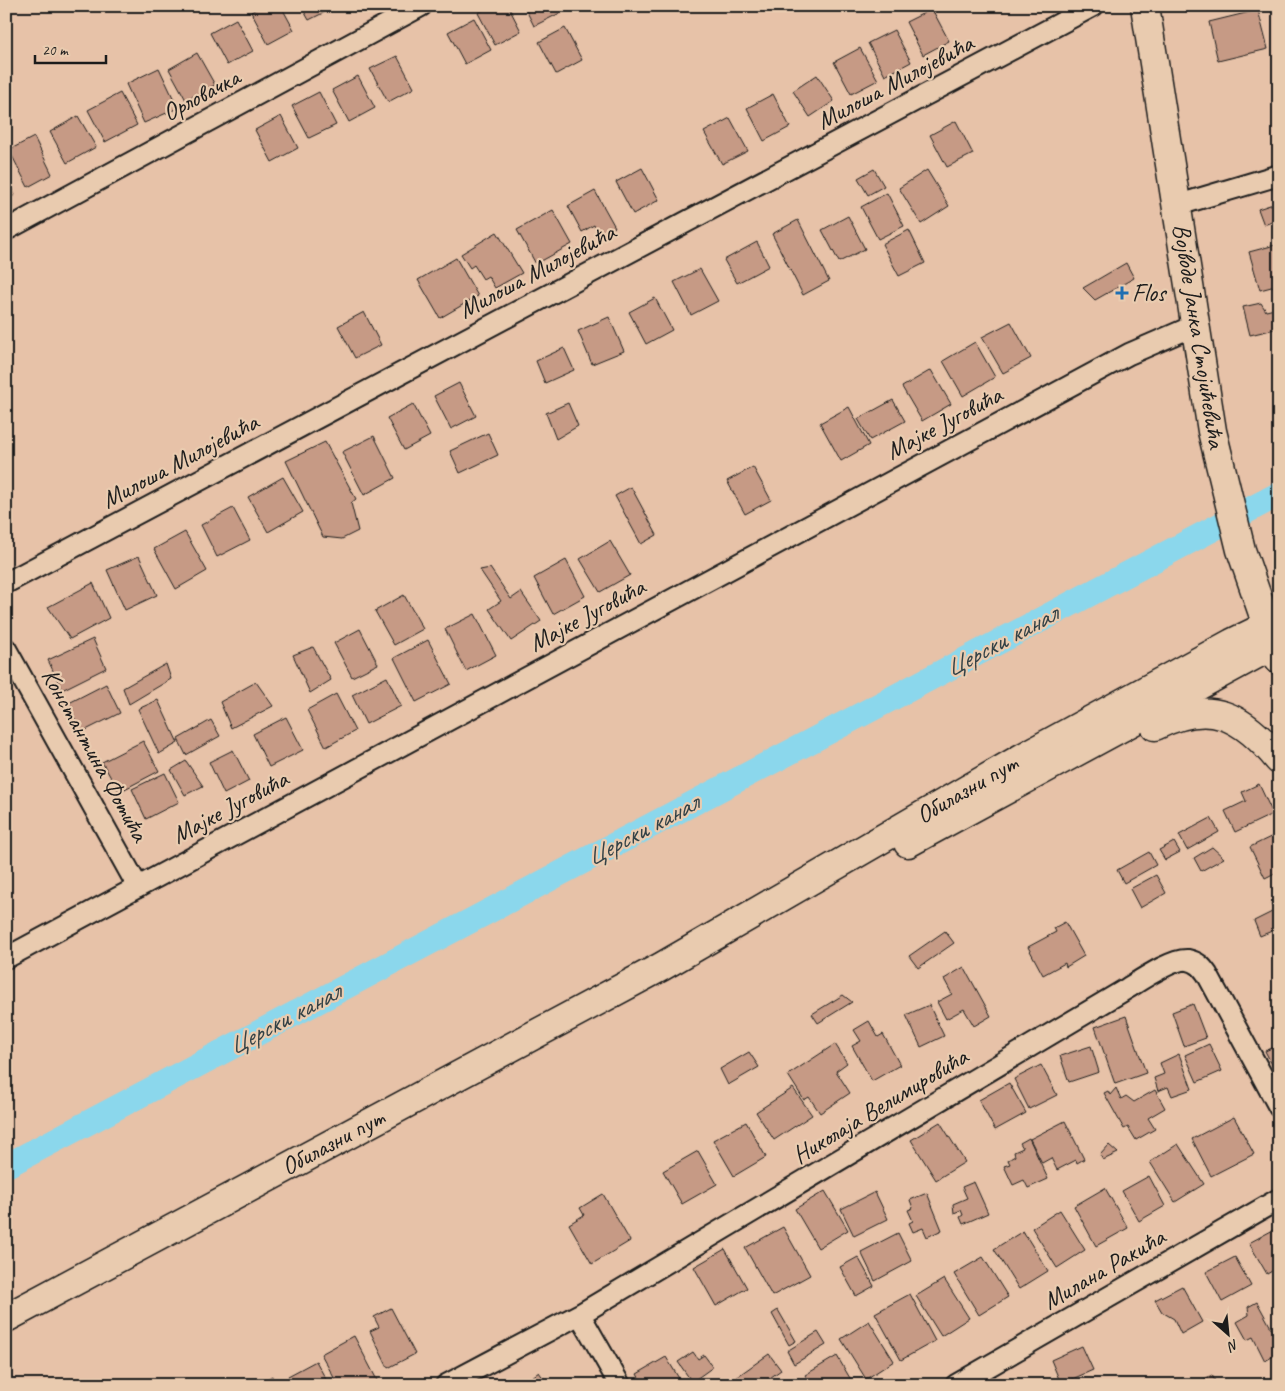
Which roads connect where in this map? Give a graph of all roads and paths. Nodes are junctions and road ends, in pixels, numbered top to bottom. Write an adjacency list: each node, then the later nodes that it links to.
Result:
1 (421, 6): 6 (street, Орловачка)
2 (1093, 6): 8 (street, Милоша Милојевића)
3 (1145, 6): 5 (main road, Војводе Јанка Стојићевића)
4 (1279, 175): 5 (street)
5 (1178, 205): 7 (main road, Војводе Јанка Стојићевића)
6 (6, 230)
7 (1196, 325): 9 (main road, Војводе Јанка Стојићевића); 13 (street, Мајке Југовића)
8 (6, 583)
9 (1275, 639): 12 (main road, Обилазни пут); 15 (main road, Обилазни пут)
10 (6, 648): 13 (street, Константина Фотића)
11 (1279, 760): 12 (main road)
12 (910, 842): 15 (main road, Обилазни пут)
13 (138, 886): 14 (street, Мајке Југовића)
14 (6, 958)
15 (661, 967): 19 (main road, Обилазни пут)
16 (1279, 1107): 18 (street, Николаја Велимировића)
17 (1279, 1199): 22 (street, Милана Ракића)
18 (580, 1315): 20 (street, Николаја Велимировића); 21 (street)
19 (6, 1318)
20 (446, 1385)
21 (620, 1385)
22 (956, 1385)

